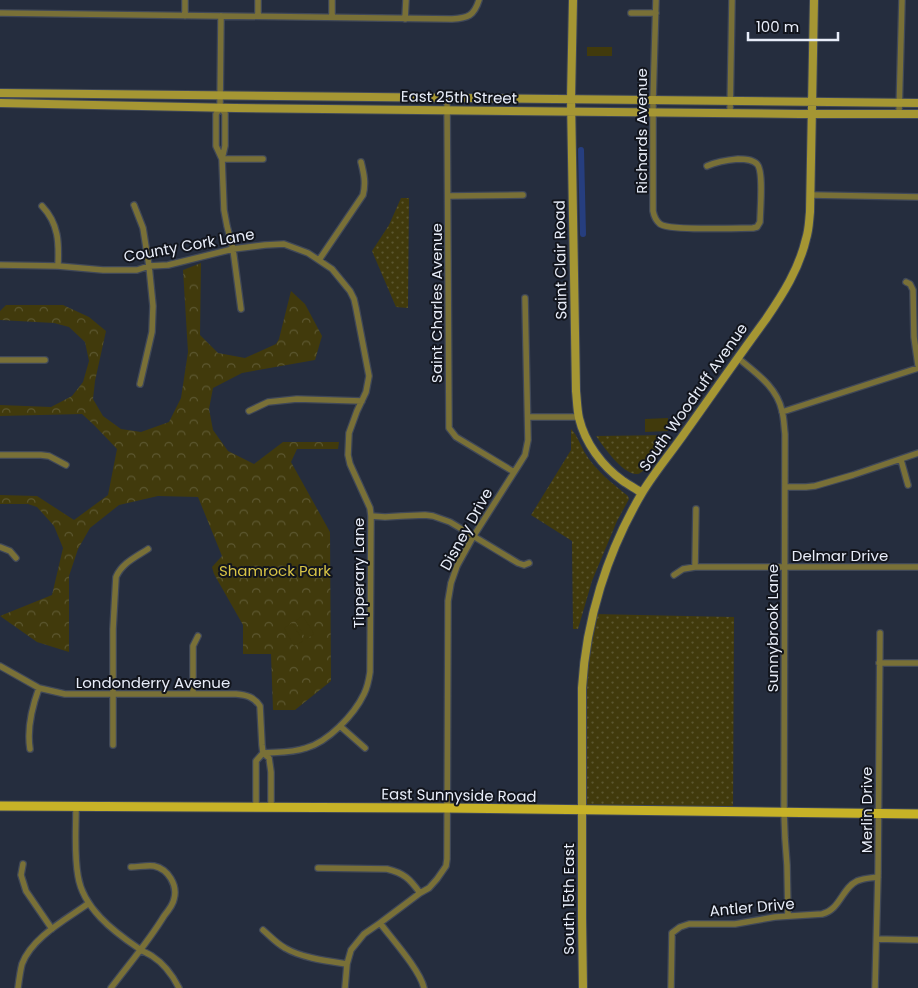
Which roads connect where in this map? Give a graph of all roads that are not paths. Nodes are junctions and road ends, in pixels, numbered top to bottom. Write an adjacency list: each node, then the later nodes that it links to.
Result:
1 (184, 0): 14 (street)
2 (258, 0): 16 (street)
3 (332, 0): 17 (street)
4 (406, 0): 18 (street)
5 (480, 0): 18 (street)
6 (573, 0): 22 (street, Saint Clair Road)
7 (656, 0): 12 (street, Richards Avenue)
8 (732, 0): 24 (street)
9 (814, 0): 25 (street, South Woodruff Avenue)
10 (902, 0): 27 (street)
11 (631, 13): 12 (street)
12 (656, 13): 23 (street, Richards Avenue)
13 (0, 14): 14 (street)
14 (184, 16): 15 (street)
15 (221, 16): 16 (street); 20 (street)
16 (258, 16): 17 (street)
17 (332, 17): 18 (street)
18 (405, 19)
19 (0, 93): 20 (street, East 25th Street)
20 (220, 96): 21 (street, East 25th Street); 29 (street)
21 (447, 98): 22 (street, East 25th Street); 30 (street, Saint Charles Avenue)
22 (571, 99): 23 (street, East 25th Street); 31 (street, Saint Clair Road)
23 (652, 100): 24 (street, East 25th Street); 32 (street, Richards Avenue)
24 (730, 101): 25 (street, East 25th Street); 33 (street)
25 (812, 102): 27 (street, East 25th Street); 36 (street, South Woodruff Avenue)
26 (0, 103): 29 (street, East 25th Street)
27 (899, 103): 28 (street, East 25th Street); 34 (street)
28 (918, 103)
29 (220, 108): 30 (street, East 25th Street); 37 (street); 37 (street)
30 (447, 110): 31 (street, East 25th Street); 42 (street, Saint Charles Avenue)
31 (571, 112): 32 (street, East 25th Street); 64 (street, Saint Clair Road)
32 (653, 113): 33 (street, East 25th Street); 40 (street, Richards Avenue)
33 (730, 114): 36 (street, East 25th Street)
34 (899, 114): 35 (street, East 25th Street); 36 (street, East 25th Street)
35 (918, 114)
36 (813, 115): 43 (street, South Woodruff Avenue)
37 (222, 159): 38 (street); 47 (street)
38 (263, 159)
39 (361, 162): 48 (street)
40 (708, 166)
41 (523, 195): 42 (street)
42 (448, 196): 69 (street, Saint Charles Avenue)
43 (815, 196): 44 (street); 55 (street, South Woodruff Avenue)
44 (918, 197)
45 (134, 205): 51 (street)
46 (42, 206): 50 (street)
47 (233, 249): 48 (street, County Cork Lane); 51 (street, County Cork Lane); 54 (street)
48 (319, 260): 60 (street, Tipperary Lane)
49 (0, 265): 50 (street, County Cork Lane)
50 (58, 266): 51 (street, County Cork Lane)
51 (149, 266): 59 (street)
52 (906, 282): 58 (street)
53 (525, 298): 63 (street, Disney Drive)
54 (241, 309)
55 (738, 358): 62 (street, Sunnybrook Lane); 72 (street, South Woodruff Avenue)
56 (0, 360): 57 (street)
57 (45, 360)
58 (918, 367): 62 (street)
59 (140, 384)
60 (362, 401): 61 (street); 74 (street, Tipperary Lane)
61 (249, 411)
62 (782, 412): 71 (street, Sunnybrook Lane)
63 (528, 417): 64 (street); 69 (street, Disney Drive)
64 (579, 417): 72 (street, Saint Clair Road)
65 (918, 453): 67 (street)
66 (0, 455): 68 (street)
67 (901, 460): 70 (street); 71 (street)
68 (66, 465)
69 (514, 472): 75 (street, Disney Drive)
70 (908, 485)
71 (786, 487): 82 (street, Sunnybrook Lane)
72 (642, 493): 102 (street, South Woodruff Avenue)
73 (696, 509): 80 (street)
74 (371, 516): 75 (street); 92 (street, Tipperary Lane)
75 (473, 537): 79 (street); 101 (street, Disney Drive)
76 (0, 547): 78 (street)
77 (148, 549): 90 (street)
78 (16, 558)
79 (530, 563)
80 (695, 567): 82 (street, Delmar Drive); 83 (street, Delmar Drive)
81 (918, 567): 82 (street, Delmar Drive)
82 (785, 568): 103 (street, Sunnybrook Lane)
83 (674, 575)
84 (880, 633): 86 (street, Merlin Drive)
85 (198, 636): 91 (street)
86 (879, 663): 87 (street); 104 (street, Merlin Drive)
87 (918, 663)
88 (0, 666): 89 (street, Londonderry Avenue)
89 (39, 688): 90 (street, Londonderry Avenue); 95 (street)
90 (114, 694): 91 (street, Londonderry Avenue); 93 (street)
91 (193, 694): 96 (street, Londonderry Avenue)
92 (340, 726): 94 (street); 96 (street, Tipperary Lane)
93 (113, 745)
94 (365, 748)
95 (30, 749)
96 (263, 753): 99 (street, Londonderry Avenue); 100 (street, Londonderry Avenue)
97 (0, 806): 98 (main road, East Sunnyside Road)
98 (76, 807): 99 (main road, East Sunnyside Road); 111 (street)
99 (256, 807): 100 (main road, East Sunnyside Road)
100 (271, 807): 101 (main road, East Sunnyside Road)
101 (447, 808): 102 (main road, East Sunnyside Road); 110 (street, Disney Drive)
102 (582, 810): 103 (main road, East Sunnyside Road); 125 (street, South 15th East)
103 (784, 812): 104 (main road, East Sunnyside Road); 112 (street, Sunnybrook Lane)
104 (878, 814): 105 (main road, East Sunnyside Road); 109 (street, Merlin Drive)
105 (918, 814)
106 (23, 864): 114 (street)
107 (131, 867): 118 (street)
108 (318, 868): 110 (street)
109 (878, 877): 112 (street, Antler Drive); 116 (street, Merlin Drive)
110 (420, 893): 113 (street, Disney Drive)
111 (89, 904): 114 (street); 118 (street)
112 (788, 916): 126 (street, Antler Drive)
113 (380, 923): 119 (street, Disney Drive); 124 (street)
114 (52, 929): 120 (street)
115 (262, 930): 119 (street)
116 (876, 939): 117 (street); 127 (street, Merlin Drive)
117 (918, 940)
118 (140, 950): 121 (street); 122 (street)
119 (347, 964): 123 (street)
120 (18, 988)
121 (111, 988)
122 (179, 988)
123 (345, 988)
124 (424, 988)
125 (583, 988)
126 (671, 988)
127 (875, 988)

